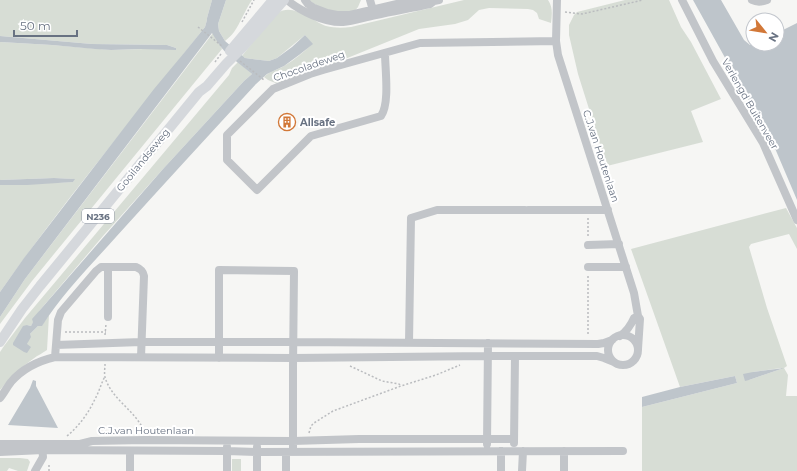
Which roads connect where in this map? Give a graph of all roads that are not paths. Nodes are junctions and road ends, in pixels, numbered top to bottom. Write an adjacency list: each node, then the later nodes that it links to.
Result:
1 (273, 0): 12 (main road, Gooilandseweg / N236)
2 (285, 0): 10 (street); 12 (main road, Gooilandseweg / N236)
3 (304, 0): 10 (street)
4 (370, 0): 10 (street)
5 (557, 0): 11 (street, C.J.van Houtenlaan)
6 (682, 0): 15 (street, Verlengd Buitenveer)
7 (752, 0): 8 (street)
8 (768, 0)
9 (437, 1): 10 (street)
10 (373, 12)
11 (556, 41): 13 (street, Chocoladeweg); 14 (street, C.J.van Houtenlaan)
12 (240, 46): 24 (main road, Gooilandseweg / N236)
13 (385, 53): 13 (street, Chocoladeweg)
14 (608, 210): 16 (street, C.J.van Houtenlaan); 28 (street)
15 (797, 220)
16 (619, 244): 17 (street); 19 (street, C.J.van Houtenlaan)
17 (588, 245)
18 (588, 267): 19 (street)
19 (626, 267): 21 (street, C.J.van Houtenlaan)
20 (108, 268): 22 (street); 25 (street); 30 (street)
21 (638, 316): 23 (street); 31 (street, C.J.van Houtenlaan)
22 (108, 317)
23 (616, 338): 29 (street); 31 (street); 38 (street)
24 (0, 342)
25 (141, 342): 26 (street); 30 (street); 35 (street)
26 (219, 342): 27 (street); 27 (street); 36 (street)
27 (293, 342): 28 (street); 37 (street)
28 (409, 343): 29 (street)
29 (488, 343): 32 (street)
30 (56, 345): 34 (street)
31 (638, 349): 38 (street)
32 (488, 356): 33 (street); 37 (street); 41 (street)
33 (515, 356): 38 (street); 42 (street)
34 (55, 357): 35 (street); 39 (street)
35 (141, 357): 36 (street)
36 (219, 358): 37 (street)
37 (293, 358): 47 (street)
38 (614, 362)
39 (0, 398)
40 (359, 439): 44 (street, C.J.van Houtenlaan); 45 (street, C.J.van Houtenlaan); 61 (street)
41 (487, 439): 42 (street, C.J.van Houtenlaan); 45 (street, C.J.van Houtenlaan); 52 (street)
42 (514, 439): 54 (street)
43 (227, 440): 46 (street, C.J.van Houtenlaan); 49 (street, C.J.van Houtenlaan); 51 (street)
44 (323, 440): 47 (street, C.J.van Houtenlaan); 60 (street)
45 (402, 440): 62 (street)
46 (256, 441): 47 (street, C.J.van Houtenlaan); 58 (street)
47 (293, 441): 59 (street)
48 (0, 444): 49 (street, C.J.van Houtenlaan)
49 (42, 447): 50 (street, C.J.van Houtenlaan); 57 (street, C.J.van Houtenlaan); 63 (street)
50 (130, 451): 51 (street, C.J.van Houtenlaan); 64 (street)
51 (227, 451): 58 (street, C.J.van Houtenlaan); 65 (street)
52 (487, 451): 53 (street, C.J.van Houtenlaan); 62 (street, C.J.van Houtenlaan)
53 (501, 451): 54 (street, C.J.van Houtenlaan); 68 (street)
54 (518, 451): 55 (street, C.J.van Houtenlaan); 69 (street)
55 (564, 451): 56 (street, C.J.van Houtenlaan); 70 (street)
56 (623, 451)
57 (0, 452)
58 (257, 452): 59 (street, C.J.van Houtenlaan); 66 (street)
59 (290, 452): 60 (street, C.J.van Houtenlaan); 67 (street)
60 (323, 452): 61 (street, C.J.van Houtenlaan)
61 (359, 452): 62 (street, C.J.van Houtenlaan)
62 (402, 452)
63 (35, 471)
64 (130, 471)
65 (227, 471)
66 (257, 471)
67 (286, 471)
68 (501, 471)
69 (522, 471)
70 (564, 471)

